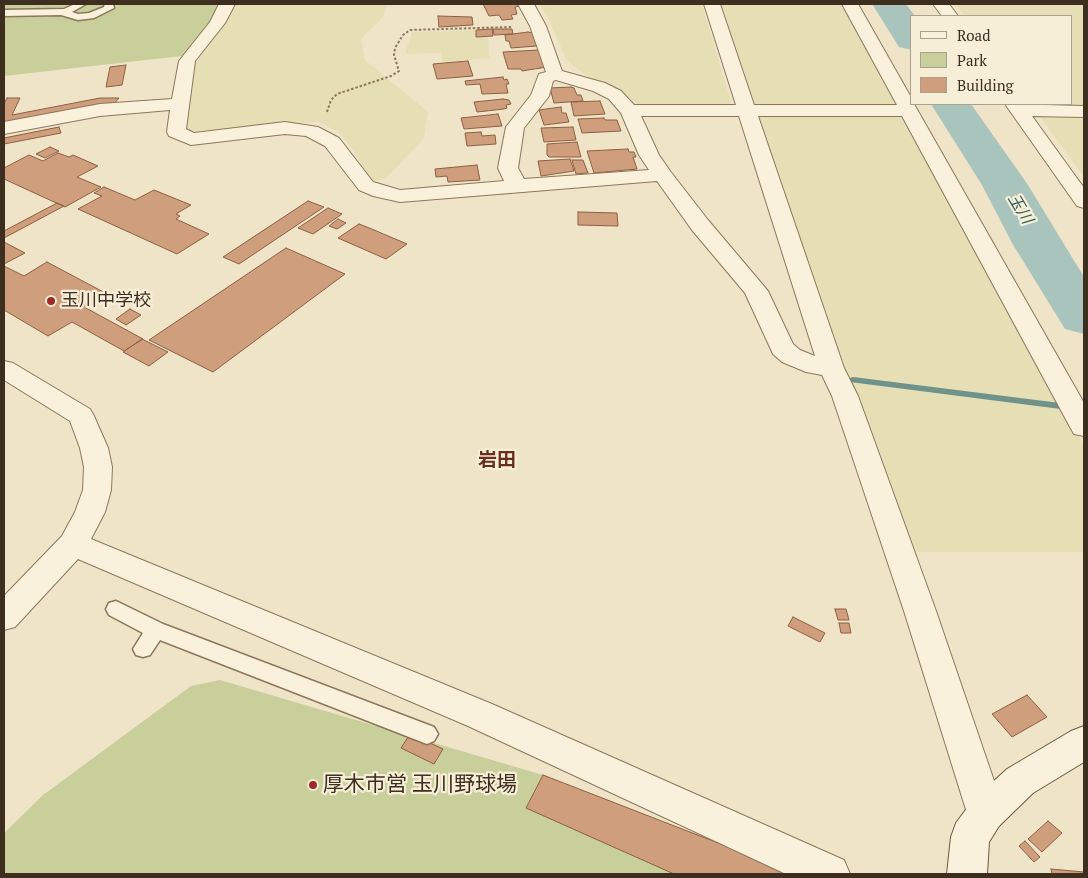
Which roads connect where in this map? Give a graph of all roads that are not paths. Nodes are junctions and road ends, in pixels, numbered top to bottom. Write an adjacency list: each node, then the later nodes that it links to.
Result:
1 (81, 4): 8 (lane)
2 (109, 4): 8 (lane)
3 (227, 4): 12 (street)
4 (526, 4): 11 (street)
5 (712, 4): 14 (street)
6 (850, 4): 15 (street)
7 (941, 4): 10 (street)
8 (66, 8): 9 (lane)
9 (4, 14)
10 (949, 15)
11 (555, 74): 16 (street); 20 (street)
12 (179, 104): 18 (street); 20 (street)
13 (1016, 107): 17 (street); 21 (street)
14 (746, 110): 15 (street); 16 (street); 22 (street)
15 (907, 110): 24 (street)
16 (628, 111): 19 (street)
17 (1084, 111)
18 (4, 128)
19 (663, 175): 20 (street); 22 (street)
20 (517, 186)
21 (1084, 202)
22 (831, 368): 32 (street)
23 (4, 369): 25 (street)
24 (1083, 425)
25 (73, 544): 27 (street); 33 (street)
26 (116, 610): 28 (lane)
27 (4, 617)
28 (156, 630): 29 (lane); 30 (lane)
29 (143, 649)
30 (427, 734)
31 (1084, 743): 32 (street)
32 (986, 813): 34 (street)
33 (830, 874)
34 (967, 874)

